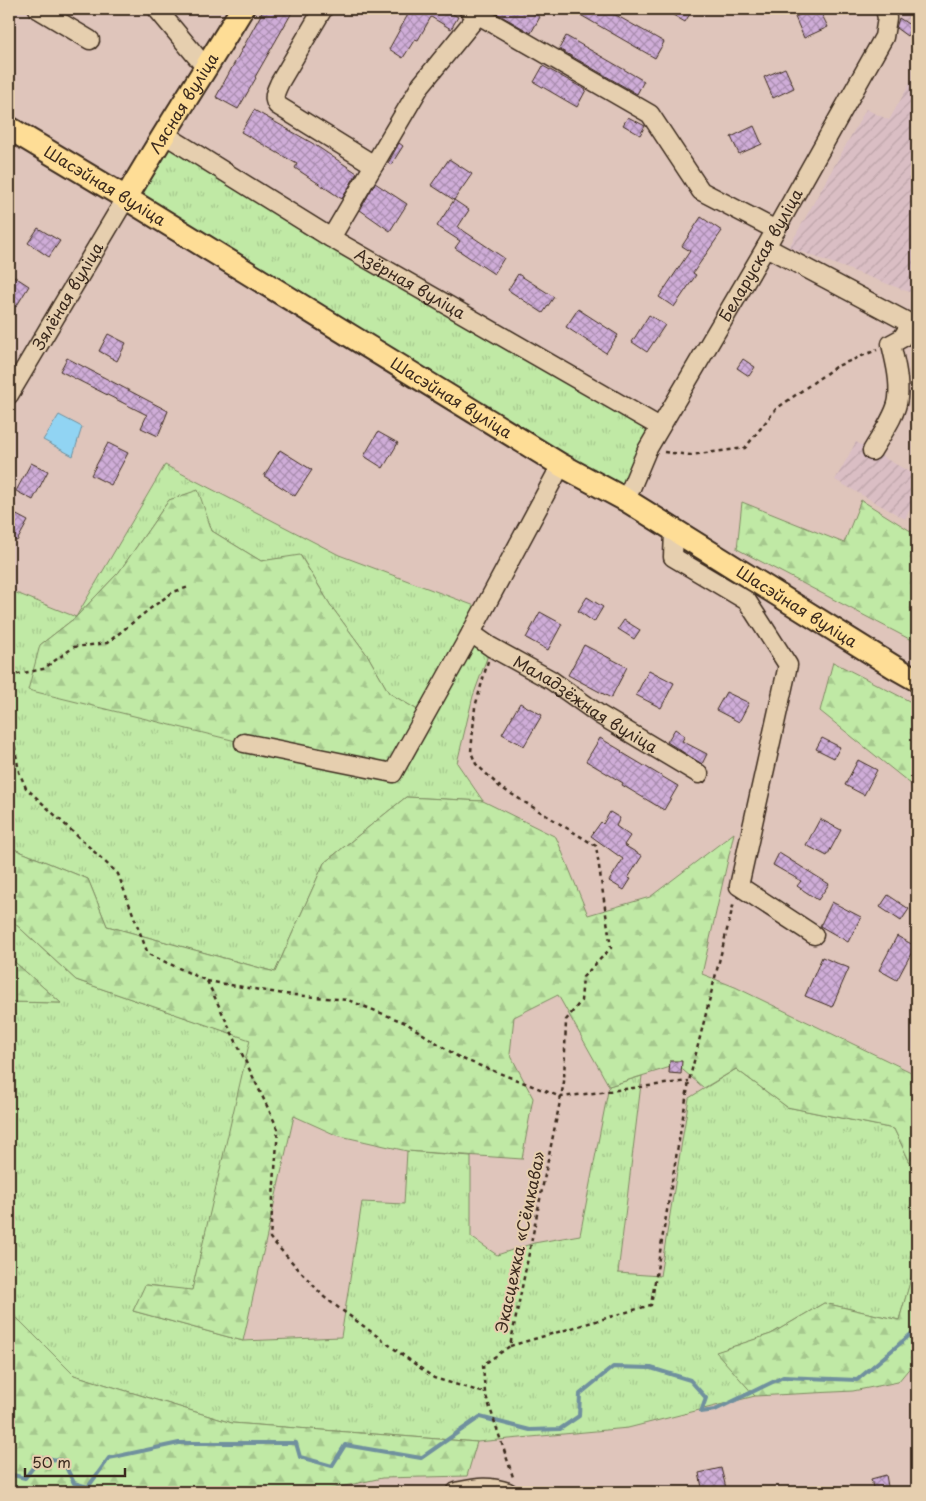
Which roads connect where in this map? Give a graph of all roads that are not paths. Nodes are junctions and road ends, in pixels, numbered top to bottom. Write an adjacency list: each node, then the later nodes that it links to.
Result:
1 (38, 9): 7 (street)
2 (157, 9): 8 (street)
3 (242, 9): 8 (main road, Лясная вуліца)
4 (323, 9): 11 (street)
5 (885, 9): 13 (street, Беларуская вуліца)
6 (473, 12): 11 (street); 13 (street)
7 (90, 40)
8 (206, 68): 10 (main road, Лясная вуліца)
9 (9, 128): 12 (main road, Шасэйная вуліца)
10 (164, 134): 12 (main road, Лясная вуліца); 14 (street, Азёрная вуліца)
11 (374, 165): 14 (street)
12 (126, 198): 17 (street, Зялёная вуліца); 20 (main road, Шасэйная вуліца)
13 (776, 230): 15 (street, Беларуская вуліца)
14 (331, 238): 18 (street, Азёрная вуліца)
15 (766, 247): 16 (street); 18 (street, Беларуская вуліца)
16 (914, 326): 19 (street)
17 (9, 394)
18 (660, 427): 21 (street, Беларуская вуліца)
19 (872, 451)
20 (561, 465): 21 (main road, Шасэйная вуліца); 23 (street)
21 (626, 500): 22 (main road, Шасэйная вуліца)
22 (674, 530): 24 (main road, Шасэйная вуліца); 27 (street)
23 (471, 633): 25 (street); 26 (street, Маладзёжная вуліца)
24 (917, 680)
25 (244, 743)
26 (699, 774)
27 (814, 935)
28 (512, 1488): 29 (street)
29 (456, 1492)

